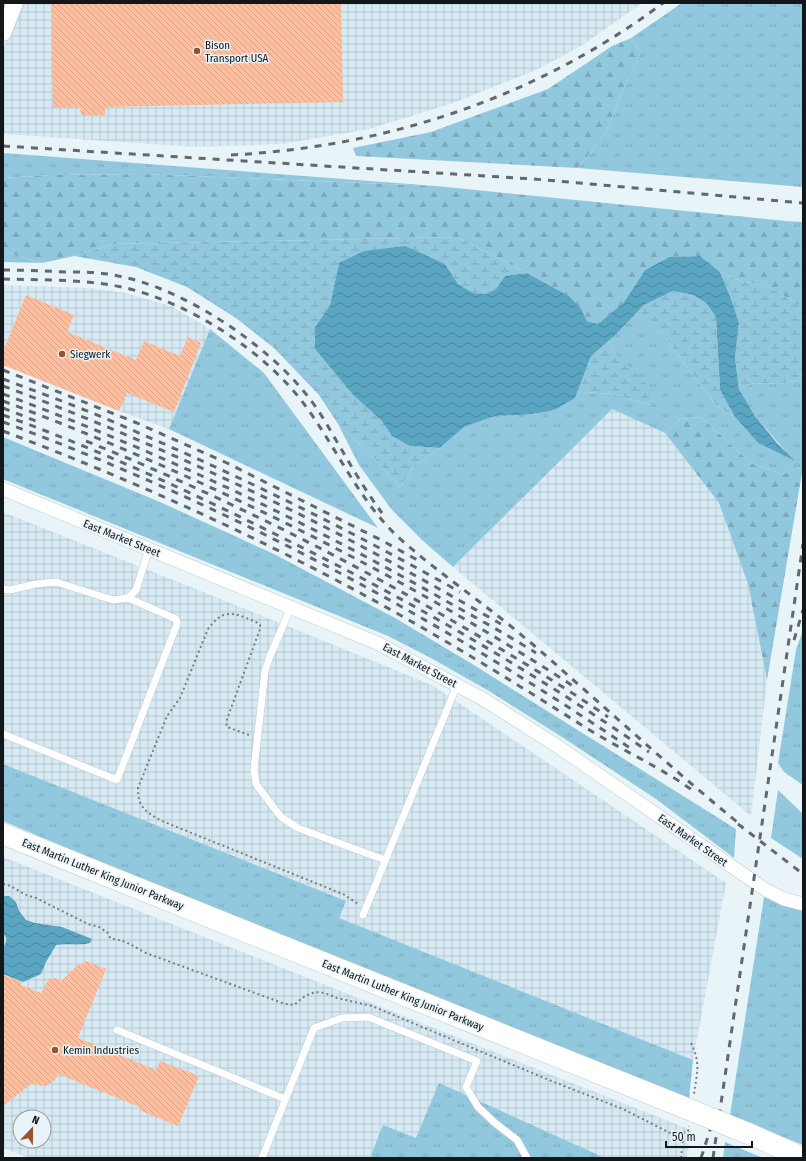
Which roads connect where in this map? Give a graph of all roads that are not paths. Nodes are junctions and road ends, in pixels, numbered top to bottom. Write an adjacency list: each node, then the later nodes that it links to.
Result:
1 (15, 3): 2 (street)
2 (3, 33)
3 (3, 489): 4 (street, East Market Street)
4 (149, 549): 6 (lane); 7 (street, East Market Street)
5 (3, 589): 6 (lane)
6 (128, 598): 9 (lane)
7 (291, 607): 8 (street, East Market Street); 11 (lane)
8 (457, 685): 11 (lane); 12 (street, East Market Street)
9 (3, 734)
10 (3, 834): 18 (main road, East Martin Luther King Junior Parkway, bridge)
11 (385, 860): 13 (lane)
12 (803, 904)
13 (364, 912)
14 (117, 1030): 15 (lane)
15 (285, 1099): 16 (lane); 17 (lane)
16 (262, 1158)
17 (527, 1158)
18 (802, 1158)

